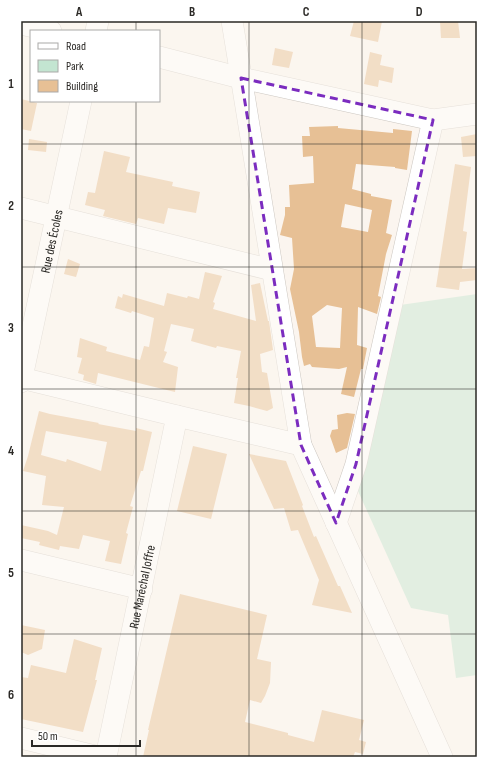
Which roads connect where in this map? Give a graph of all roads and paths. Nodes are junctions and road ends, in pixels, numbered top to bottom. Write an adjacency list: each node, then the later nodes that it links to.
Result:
1 (232, 21): 5 (street)
2 (21, 24): 3 (street)
3 (47, 30)
4 (160, 57): 5 (street)
5 (241, 78): 8 (street); 11 (street)
6 (81, 102): 10 (street, Rue des Écoles)
7 (477, 114): 8 (street)
8 (433, 120): 15 (street)
9 (21, 208): 10 (street)
10 (56, 216): 11 (street); 12 (street, Rue des Écoles)
11 (272, 270): 14 (street)
12 (21, 379): 13 (street)
13 (177, 416): 14 (street); 17 (street, Rue Maréchal Joffre)
14 (301, 445): 15 (street)
15 (336, 523): 21 (street)
16 (21, 560): 17 (street)
17 (142, 588): 20 (street, Rue Maréchal Joffre)
18 (21, 738): 19 (street)
19 (99, 757)
20 (106, 757)
21 (442, 757)

